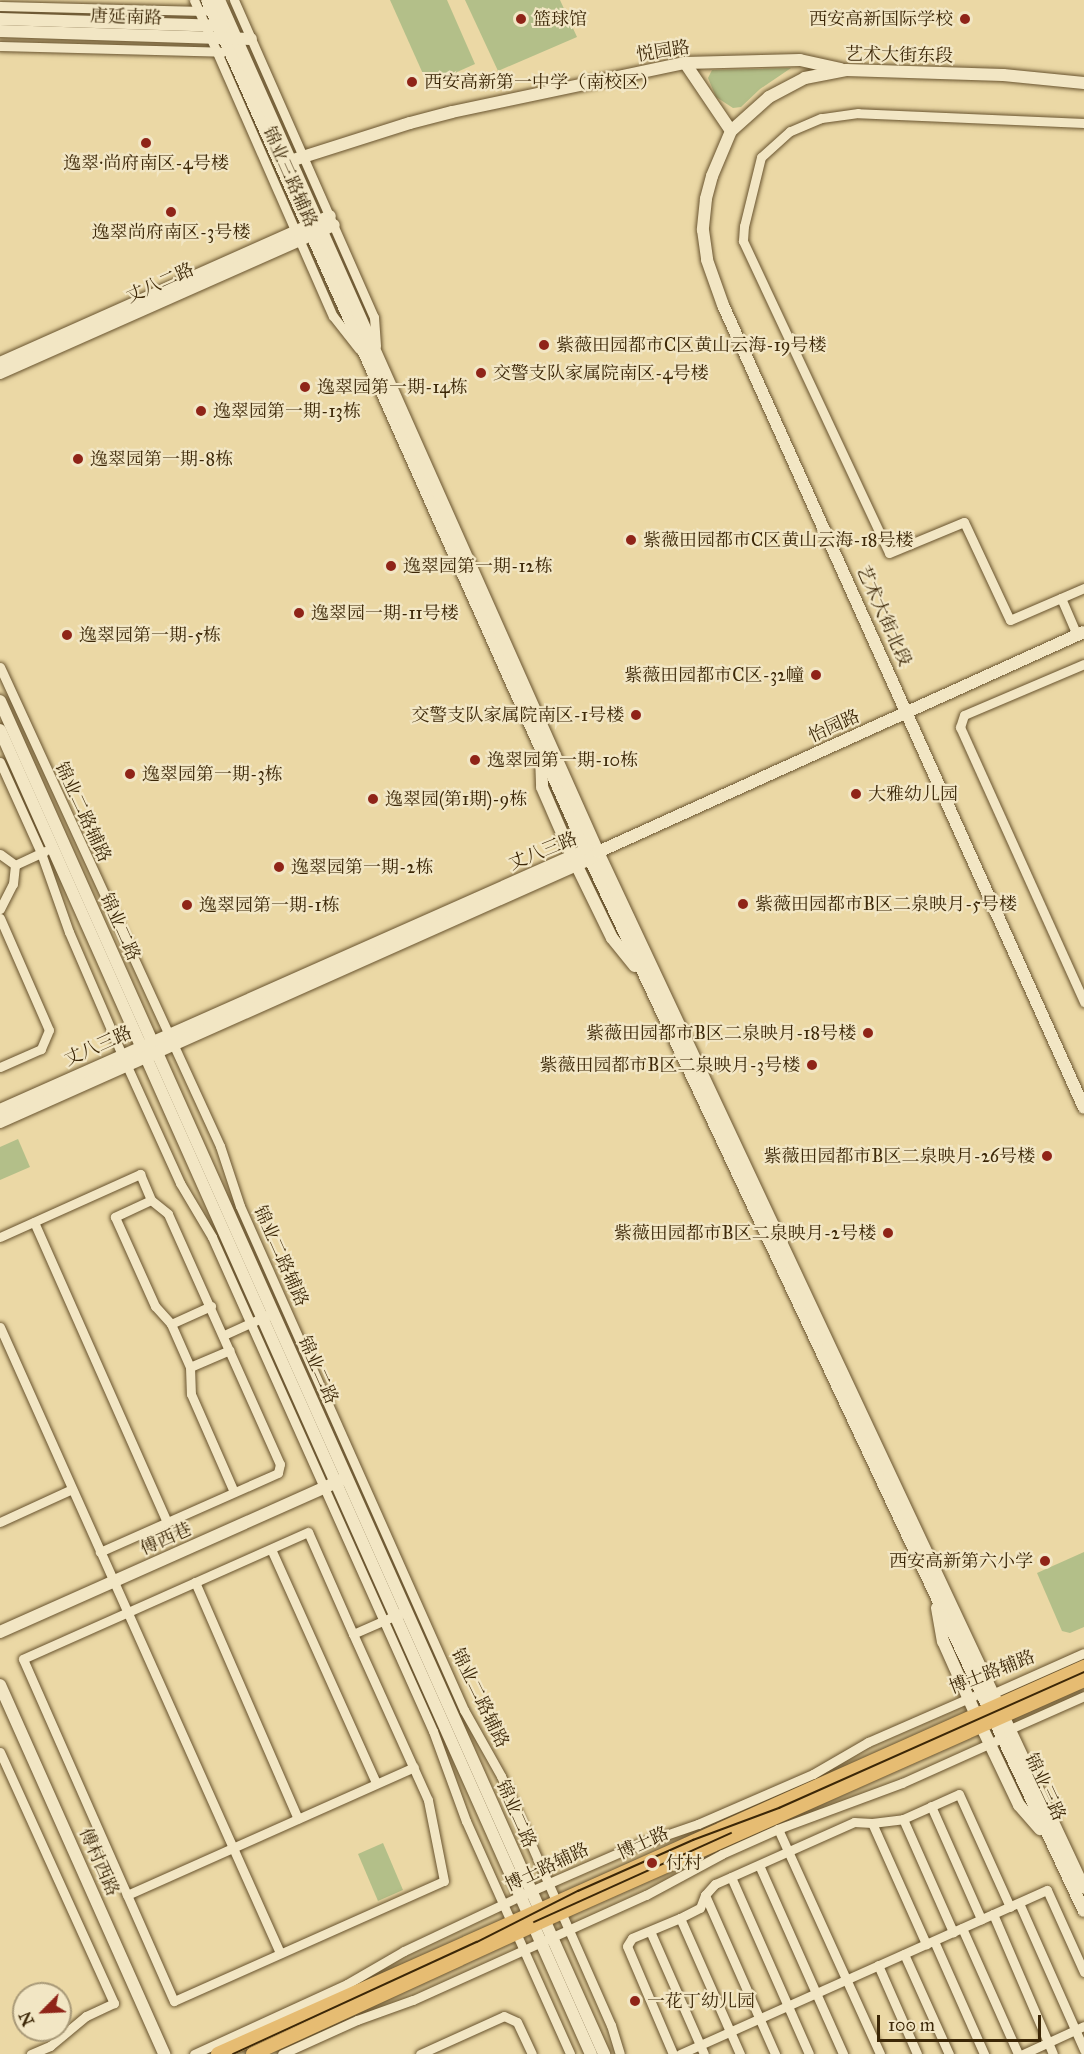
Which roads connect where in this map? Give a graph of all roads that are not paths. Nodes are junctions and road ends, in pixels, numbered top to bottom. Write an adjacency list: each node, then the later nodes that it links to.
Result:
1 (194, 0): 6 (street)
2 (219, 0): 9 (street)
3 (234, 0): 13 (street, 锦业三路辅路)
4 (0, 6): 6 (street)
5 (209, 6): 6 (street); 9 (street)
6 (199, 11): 8 (street)
7 (0, 19): 8 (street, 唐延南路)
8 (205, 25): 9 (street, 唐延南路); 11 (street)
9 (225, 26): 11 (street); 12 (street)
10 (0, 31): 11 (street, 唐延南路)
11 (217, 38): 12 (street, 唐延南路); 15 (street)
12 (237, 39): 13 (street, 唐延南路); 21 (street)
13 (251, 39): 21 (street, 锦业三路辅路)
14 (0, 46): 15 (street)
15 (224, 52): 21 (street); 23 (street, 锦业三路辅路)
16 (685, 63): 17 (street, 悦园路); 20 (street); 21 (street, 悦园路)
17 (846, 70): 18 (street, 艺术大街东段); 20 (street, 艺术大街东段)
18 (1084, 83)
19 (1084, 123): 28 (street)
20 (731, 131): 33 (street, 艺术大街北段)
21 (292, 161): 22 (street)
22 (321, 226): 23 (street, 丈八二路); 24 (street)
23 (298, 236): 24 (street, 锦业三路辅路); 25 (street, 丈八二路); 26 (street, 丈八二路)
24 (372, 356): 35 (street); 39 (street)
25 (0, 363)
26 (0, 373)
27 (1084, 588): 28 (street)
28 (1061, 598): 29 (street)
29 (1081, 633): 33 (street, 怡园路)
30 (1084, 664): 45 (street)
31 (0, 668): 46 (street, 锦业二路辅路)
32 (0, 701): 37 (street, 锦业二路)
33 (908, 712): 39 (street, 怡园路); 50 (street, 艺术大街北段)
34 (0, 730): 37 (street, 锦业二路)
35 (540, 748): 39 (street); 40 (street)
36 (0, 762): 37 (street)
37 (52, 848): 41 (street); 47 (street, 锦业二路); 48 (street)
38 (0, 854): 41 (street)
39 (591, 854): 40 (street, 丈八三路); 44 (street); 86 (street)
40 (575, 860): 44 (street); 46 (street, 丈八三路)
41 (15, 865): 42 (street)
42 (0, 909)
43 (0, 918): 49 (street)
44 (646, 978): 74 (street)
45 (1084, 1002)
46 (172, 1039): 47 (street, 丈八三路); 101 (street, 锦业二路辅路)
47 (149, 1049): 48 (street, 丈八三路); 57 (street, 锦业二路)
48 (125, 1060): 51 (street, 丈八三路); 52 (street, 丈八三路); 58 (street)
49 (0, 1067)
50 (1084, 1108)
51 (0, 1110)
52 (0, 1122)
53 (152, 1200): 54 (street); 56 (street); 59 (street)
54 (34, 1222): 55 (street); 69 (street)
55 (0, 1237)
56 (211, 1306): 59 (street); 61 (street)
57 (268, 1315): 58 (street); 64 (street, 锦业二路)
58 (250, 1323): 61 (street); 65 (street)
59 (171, 1324): 63 (street)
60 (0, 1327): 66 (street)
61 (224, 1335): 62 (street)
62 (230, 1350): 63 (street); 67 (street)
63 (190, 1368): 67 (street)
64 (341, 1480): 65 (street, 傅西巷); 76 (street, 锦业二路)
65 (324, 1488): 72 (street, 傅西巷); 77 (street)
66 (72, 1489): 68 (street); 71 (street)
67 (234, 1492): 69 (street)
68 (0, 1522)
69 (167, 1522): 71 (street)
70 (271, 1549): 73 (street); 79 (street); 90 (street)
71 (100, 1552): 72 (street)
72 (115, 1582): 75 (street); 78 (street, 傅西巷)
73 (195, 1582): 75 (street); 92 (street)
74 (934, 1592): 85 (street); 86 (street)
75 (128, 1612): 97 (street); 104 (street)
76 (401, 1613): 77 (street); 103 (street, 锦业二路)
77 (384, 1621): 79 (street); 107 (street)
78 (0, 1632)
79 (353, 1635): 89 (street)
80 (1084, 1653): 86 (street, 博士路辅路)
81 (1084, 1667): 86 (main road, 博士路)
82 (1084, 1680): 86 (main road, 博士路)
83 (0, 1685): 135 (street, 傅村西路)
84 (1084, 1696): 86 (street, 博士路辅路)
85 (968, 1698): 86 (street); 86 (street, 博士路辅路); 101 (street, 博士路辅路)
86 (993, 1714): 87 (street); 87 (street, 博士路辅路); 96 (street, 锦业三路); 102 (street, 锦业三路); 108 (main road, 博士路)
87 (990, 1743): 95 (street, 博士路辅路); 96 (street)
88 (0, 1752): 134 (street)
89 (414, 1767): 90 (street); 121 (street)
90 (376, 1784): 92 (street)
91 (931, 1806): 93 (street); 106 (street); 113 (street)
92 (298, 1819): 97 (street)
93 (903, 1819): 94 (street); 116 (street)
94 (872, 1823): 98 (street); 119 (street)
95 (778, 1829): 98 (street); 115 (street, 博士路辅路)
96 (1052, 1842): 109 (street, 锦业三路)
97 (234, 1848): 104 (street); 121 (street)
98 (788, 1851): 99 (street); 125 (street)
99 (759, 1864): 100 (street); 126 (street)
100 (731, 1877): 105 (street); 127 (street)
101 (548, 1884): 103 (street, 博士路辅路); 108 (street, 锦业二路辅路)
102 (1084, 1888)
103 (526, 1894): 107 (street, 博士路辅路); 111 (street, 锦业二路)
104 (127, 1895): 121 (street)
105 (705, 1895): 112 (street); 128 (street)
106 (1014, 1905): 110 (street); 124 (street); 129 (street)
107 (504, 1906): 114 (street); 136 (street, 博士路辅路)
108 (559, 1907): 111 (main road, 博士路); 115 (street, 锦业二路辅路)
109 (1084, 1911)
110 (993, 1914): 113 (street); 131 (street)
111 (536, 1917): 114 (main road, 博士路); 118 (street, 锦业二路)
112 (680, 1918): 117 (street); 130 (street)
113 (981, 1920): 116 (street)
114 (513, 1928): 120 (street); 137 (main road, 博士路); 138 (main road, 博士路)
115 (569, 1930): 118 (street, 博士路辅路); 145 (street, 锦业二路辅路)
116 (957, 1930): 119 (street); 156 (street)
117 (650, 1931): 132 (street); 146 (street)
118 (547, 1940): 120 (street, 博士路辅路); 143 (street, 锦业二路); 144 (street, 锦业二路)
119 (930, 1942): 122 (street); 155 (street)
120 (523, 1951): 139 (street, 博士路辅路); 142 (street)
121 (280, 1953)
122 (904, 1954): 123 (street); 154 (street)
123 (878, 1965): 125 (street); 153 (street)
124 (1084, 1972)
125 (846, 1979): 126 (street); 152 (street)
126 (816, 1993): 127 (street); 151 (street)
127 (788, 2006): 128 (street); 150 (street)
128 (759, 2019): 130 (street); 149 (street)
129 (1080, 2028): 131 (street); 133 (street)
130 (730, 2031): 132 (street); 148 (street)
131 (1048, 2043): 157 (street); 158 (street)
132 (702, 2049): 147 (street)
133 (1084, 2050)
134 (31, 2054)
135 (164, 2054)
136 (194, 2054)
137 (218, 2054)
138 (253, 2054)
139 (282, 2054)
140 (420, 2054): 141 (street)
141 (532, 2054)
142 (570, 2054)
143 (591, 2054)
144 (604, 2054)
145 (620, 2054)
146 (673, 2054)
147 (680, 2054)
148 (740, 2054)
149 (775, 2054)
150 (809, 2054)
151 (843, 2054)
152 (880, 2054)
153 (917, 2054)
154 (949, 2054)
155 (984, 2054)
156 (1018, 2054)
157 (1023, 2054)
158 (1053, 2054)

